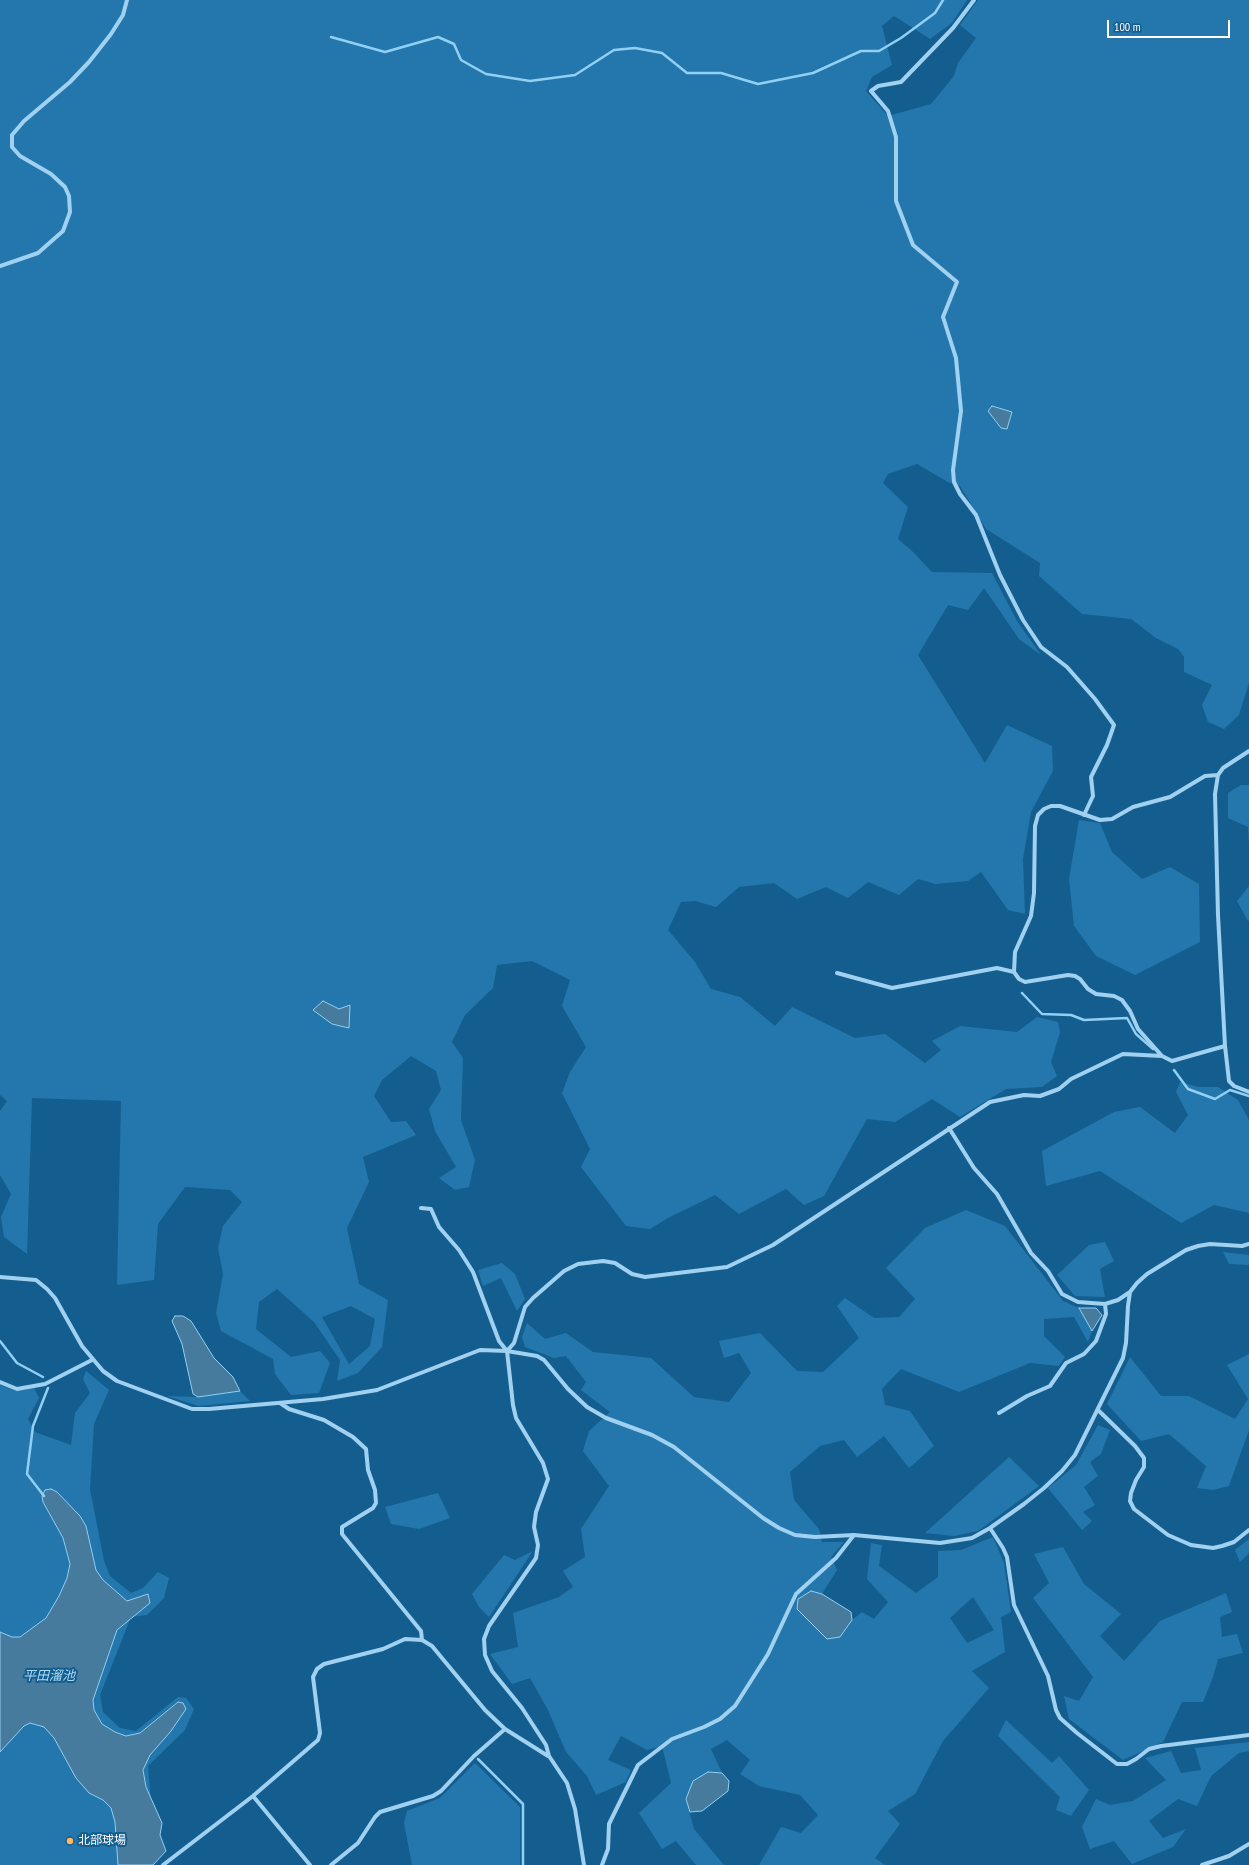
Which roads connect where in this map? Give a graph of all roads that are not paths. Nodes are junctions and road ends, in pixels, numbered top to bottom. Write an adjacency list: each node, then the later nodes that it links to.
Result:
1 (127, 0): 3 (street)
2 (974, 0): 6 (street)
3 (0, 266)
4 (1249, 751): 5 (street)
5 (1218, 774): 6 (street); 9 (street)
6 (1084, 816): 7 (street)
7 (1014, 972): 8 (street); 10 (street)
8 (837, 973)
9 (1225, 1046): 10 (street); 11 (street)
10 (1162, 1056): 12 (street)
11 (1249, 1092)
12 (949, 1128): 17 (street); 18 (street)
13 (421, 1208): 18 (street)
14 (1249, 1244): 16 (street)
15 (0, 1277): 19 (street)
16 (1130, 1292): 17 (street); 22 (street)
17 (1105, 1304): 23 (street)
18 (507, 1351): 21 (street); 26 (street); 30 (street)
19 (92, 1360): 20 (street); 21 (street)
20 (0, 1382)
21 (279, 1403): 27 (street)
22 (1098, 1410): 24 (street); 25 (street)
23 (999, 1413)
24 (990, 1528): 26 (street); 29 (street)
25 (1249, 1530)
26 (854, 1535): 37 (street)
27 (422, 1640): 28 (street); 31 (street)
28 (505, 1729): 30 (street); 35 (street)
29 (1249, 1735)
30 (549, 1756): 36 (street)
31 (253, 1796): 33 (street); 34 (street)
32 (1249, 1844): 38 (street)
33 (163, 1865)
34 (310, 1865)
35 (331, 1865)
36 (584, 1865)
37 (602, 1865)
38 (1202, 1865)

